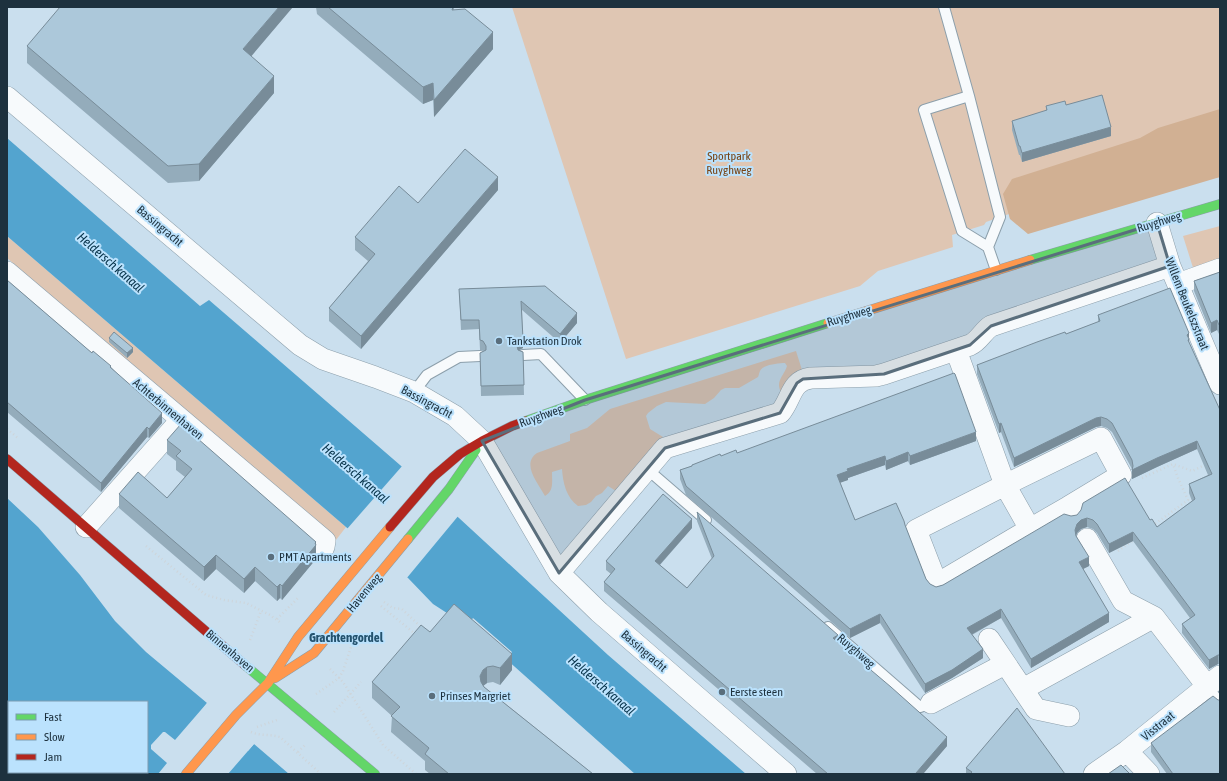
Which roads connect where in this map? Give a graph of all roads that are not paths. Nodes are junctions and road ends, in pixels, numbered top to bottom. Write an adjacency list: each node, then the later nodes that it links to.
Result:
1 (944, 7): 2 (lane)
2 (969, 96): 6 (lane); 6 (lane)
3 (7, 97): 15 (street, Bassingracht)
4 (1220, 204): 5 (street, Ruyghweg)
5 (1157, 223): 8 (street, Ruyghweg); 10 (street, Willem Beukelszstraat)
6 (988, 247): 8 (lane)
7 (1220, 269): 10 (street)
8 (996, 270): 16 (street, Ruyghweg)
9 (7, 272): 17 (street, Achterbinnenhaven)
10 (1174, 275): 11 (street); 14 (street, Willem Beukelszstraat)
11 (956, 350): 20 (street); 21 (street)
12 (523, 355): 16 (lane)
13 (480, 356): 15 (lane)
14 (1220, 384)
15 (414, 392): 18 (street, Bassingracht)
16 (585, 400): 18 (street, Ruyghweg)
17 (181, 420): 23 (street); 26 (street, Achterbinnenhaven)
18 (482, 441): 27 (street, Ruyghweg); 28 (street, Ruyghweg); 29 (street, Bassingracht)
19 (7, 459): 23 (street, Binnenhaven)
20 (647, 469): 22 (lane); 29 (street)
21 (1001, 476): 24 (street); 24 (street); 24 (street)
22 (712, 526)
23 (86, 527): 35 (street, Binnenhaven)
24 (1030, 529)
25 (1087, 539): 30 (street)
26 (324, 547)
27 (371, 549): 35 (street, Havenweg)
28 (388, 564): 35 (street, Havenweg)
29 (559, 573): 43 (street, Bassingracht)
30 (1154, 617): 34 (street); 36 (street)
31 (819, 619): 38 (lane, Ruyghweg)
32 (989, 639): 33 (street)
33 (1005, 664): 36 (street); 38 (street)
34 (1214, 681): 37 (lane); 40 (street, Visstraat)
35 (268, 683): 41 (street, Havenweg); 42 (street, Binnenhaven)
36 (1023, 689): 39 (street)
37 (1220, 703)
38 (926, 705)
39 (1069, 716)
40 (1128, 752): 44 (street, Visstraat); 45 (street)
41 (186, 774)
42 (375, 774)
43 (786, 774)
44 (1094, 774)
45 (1149, 774)

